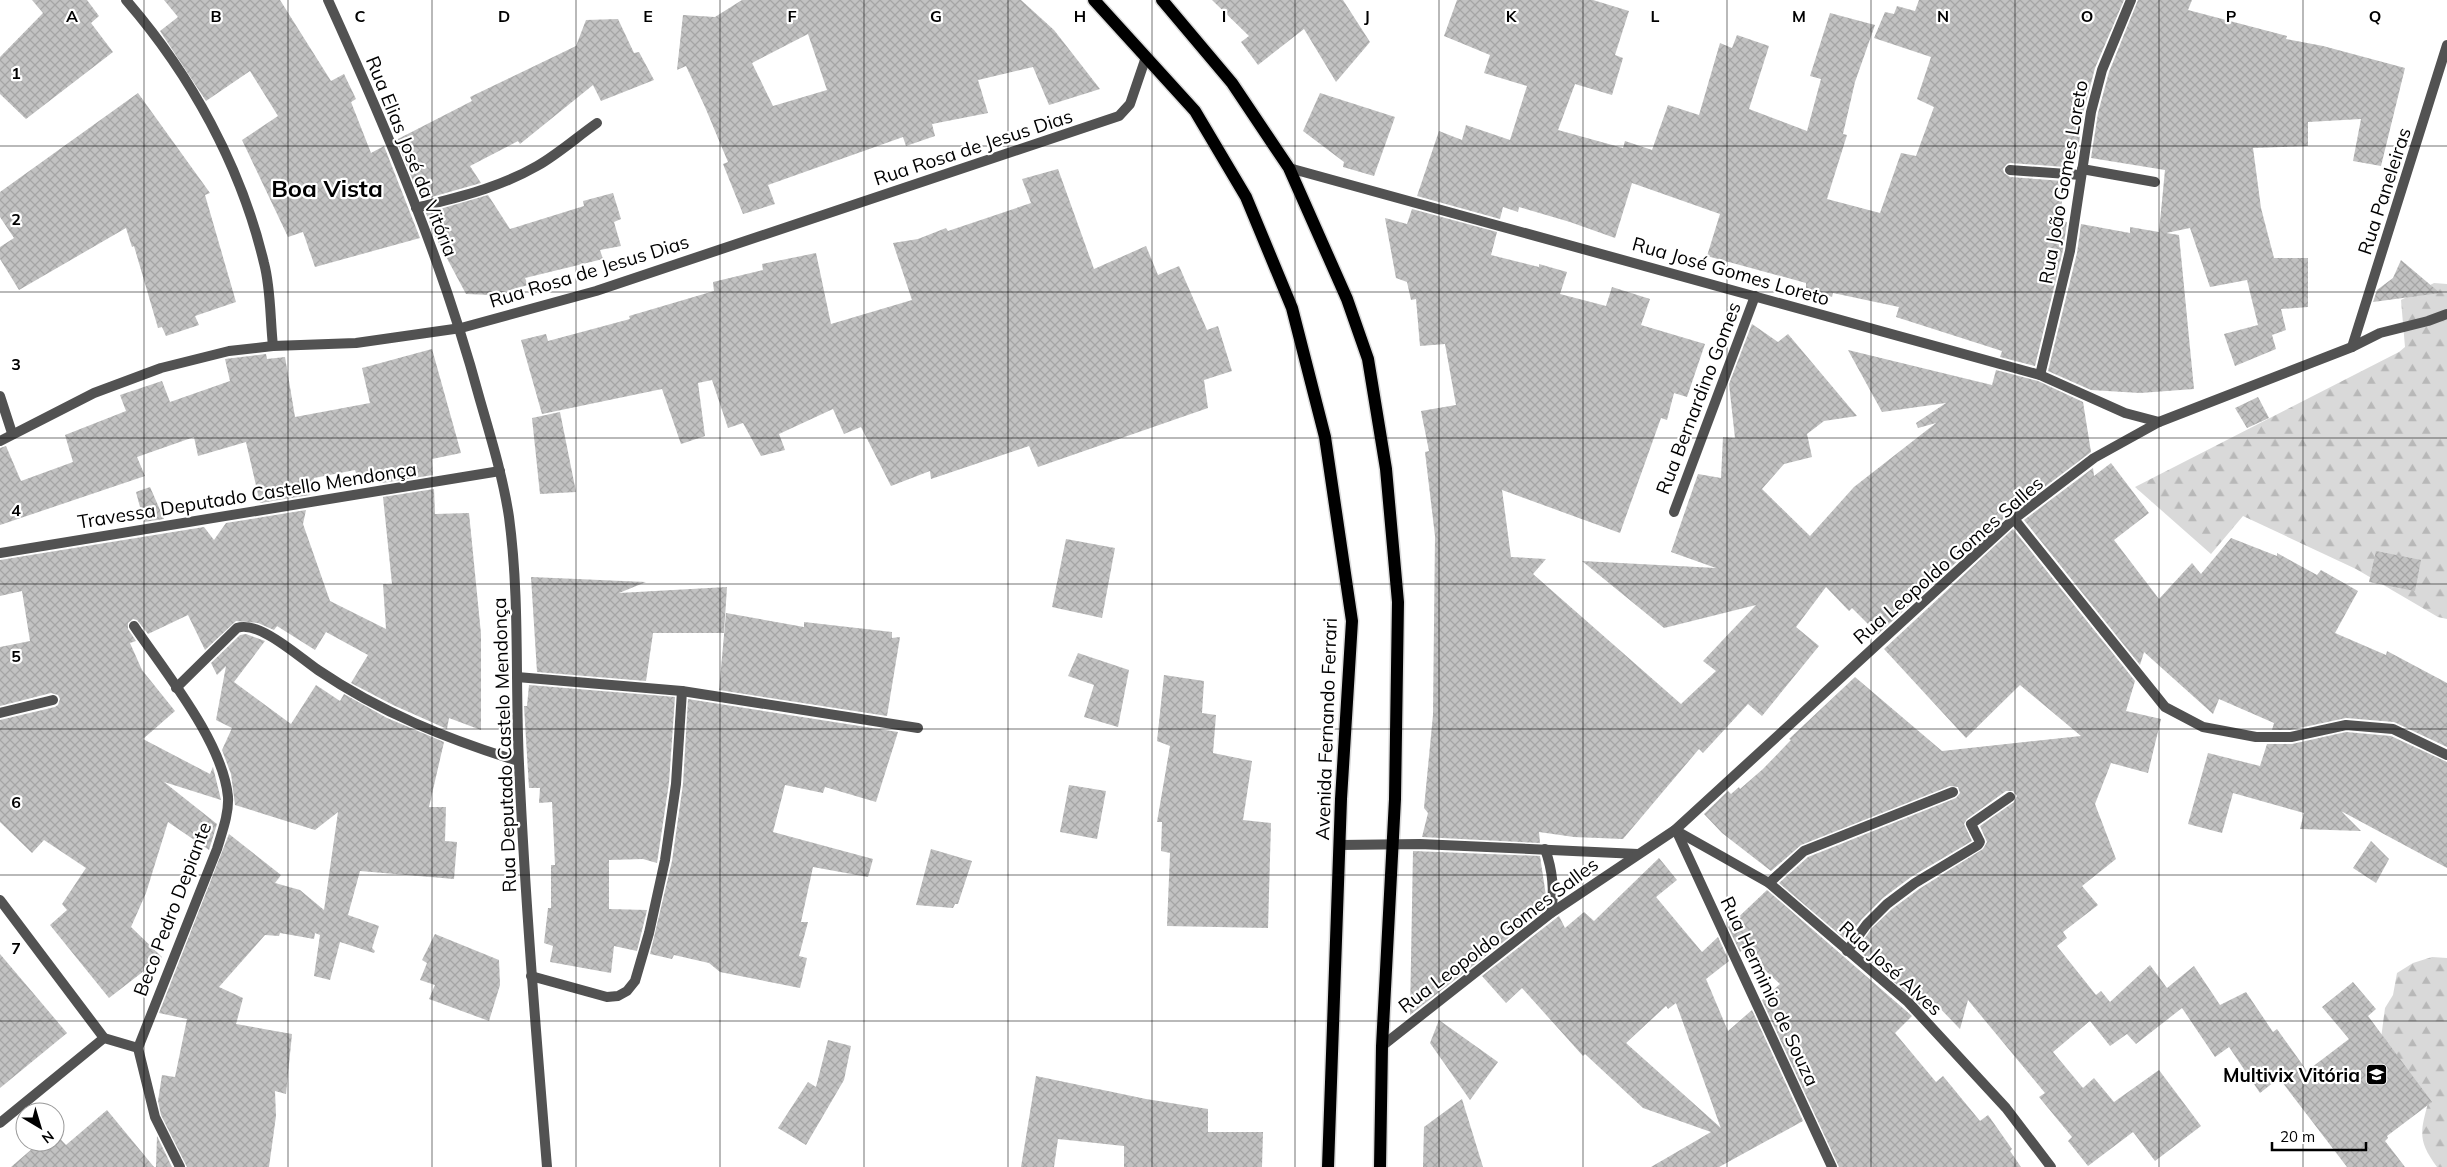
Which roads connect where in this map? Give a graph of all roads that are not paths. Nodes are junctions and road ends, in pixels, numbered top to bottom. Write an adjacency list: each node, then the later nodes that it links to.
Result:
1 (126, 0): 17 (street)
2 (328, 0): 13 (street, Rua Elias José da Vitória)
3 (1094, 0): 7 (main road, Avenida Fernando Ferrari)
4 (1162, 0): 9 (main road)
5 (2131, 0): 11 (street, Rua João Gomes Loreto)
6 (2447, 45): 18 (street, Rua Paneleiras)
7 (1146, 57): 16 (street, Rua Rosa de Jesus Dias); 40 (main road, Avenida Fernando Ferrari)
8 (596, 123): 13 (street)
9 (1289, 168): 14 (street, Rua José Gomes Loreto); 41 (main road)
10 (2010, 170): 11 (street)
11 (2081, 172): 12 (street); 19 (street, Rua João Gomes Loreto)
12 (2155, 182)
13 (416, 208): 16 (street, Rua Elias José da Vitória)
14 (1755, 296): 19 (street, Rua José Gomes Loreto); 25 (street, Rua Bernardino Gomes)
15 (2447, 314): 18 (street, Rua Leopoldo Gomes Salles)
16 (461, 328): 17 (street, Rua Rosa de Jesus Dias); 24 (street, Rua Deputado Castelo Mendonça)
17 (272, 346): 22 (street, Rua Rosa de Jesus Dias)
18 (2352, 347): 21 (street, Rua Leopoldo Gomes Salles)
19 (2040, 375): 21 (street, Rua José Gomes Loreto)
20 (0, 396): 22 (street)
21 (2159, 422): 26 (street, Rua Leopoldo Gomes Salles)
22 (12, 433): 23 (street, Rua Rosa de Jesus Dias)
23 (0, 441)
24 (500, 471): 27 (street, Travessa Deputado Castello Mendonça); 29 (street, Rua Deputado Castelo Mendonça)
25 (1674, 512)
26 (2014, 519): 35 (street); 39 (street, Rua Leopoldo Gomes Salles)
27 (0, 553)
28 (134, 626): 30 (street, Beco Pedro Depiante)
29 (517, 677): 31 (street); 36 (street, Rua Deputado Castelo Mendonça)
30 (176, 688): 36 (street); 51 (street, Beco Pedro Depiante)
31 (682, 691): 34 (street); 48 (street)
32 (53, 700): 33 (street)
33 (0, 713)
34 (918, 728)
35 (2447, 755)
36 (518, 761): 48 (street, Rua Deputado Castelo Mendonça)
37 (1953, 792): 44 (street)
38 (2010, 798): 47 (street)
39 (1675, 830): 43 (street, Rua Leopoldo Gomes Salles); 44 (street, Rua José Alves); 57 (street, Rua Herminio de Souza)
40 (1340, 845): 41 (street); 55 (main road, Avenida Fernando Ferrari)
41 (1392, 845): 42 (street, Rua Leopoldo Gomes Salles); 50 (main road)
42 (1545, 849): 43 (street, Rua Leopoldo Gomes Salles); 46 (street)
43 (1638, 854): 46 (street, Rua Leopoldo Gomes Salles)
44 (1769, 883): 47 (street, Rua José Alves)
45 (0, 900): 49 (street)
46 (1551, 912): 50 (street, Rua Leopoldo Gomes Salles)
47 (1847, 951): 58 (street, Rua José Alves)
48 (531, 976): 54 (street, Rua Deputado Castelo Mendonça)
49 (104, 1038): 51 (street); 52 (street)
50 (1382, 1046): 56 (main road)
51 (138, 1048): 53 (street)
52 (0, 1122)
53 (180, 1167)
54 (547, 1167)
55 (1328, 1167)
56 (1380, 1167)
57 (1832, 1167)
58 (2051, 1167)

